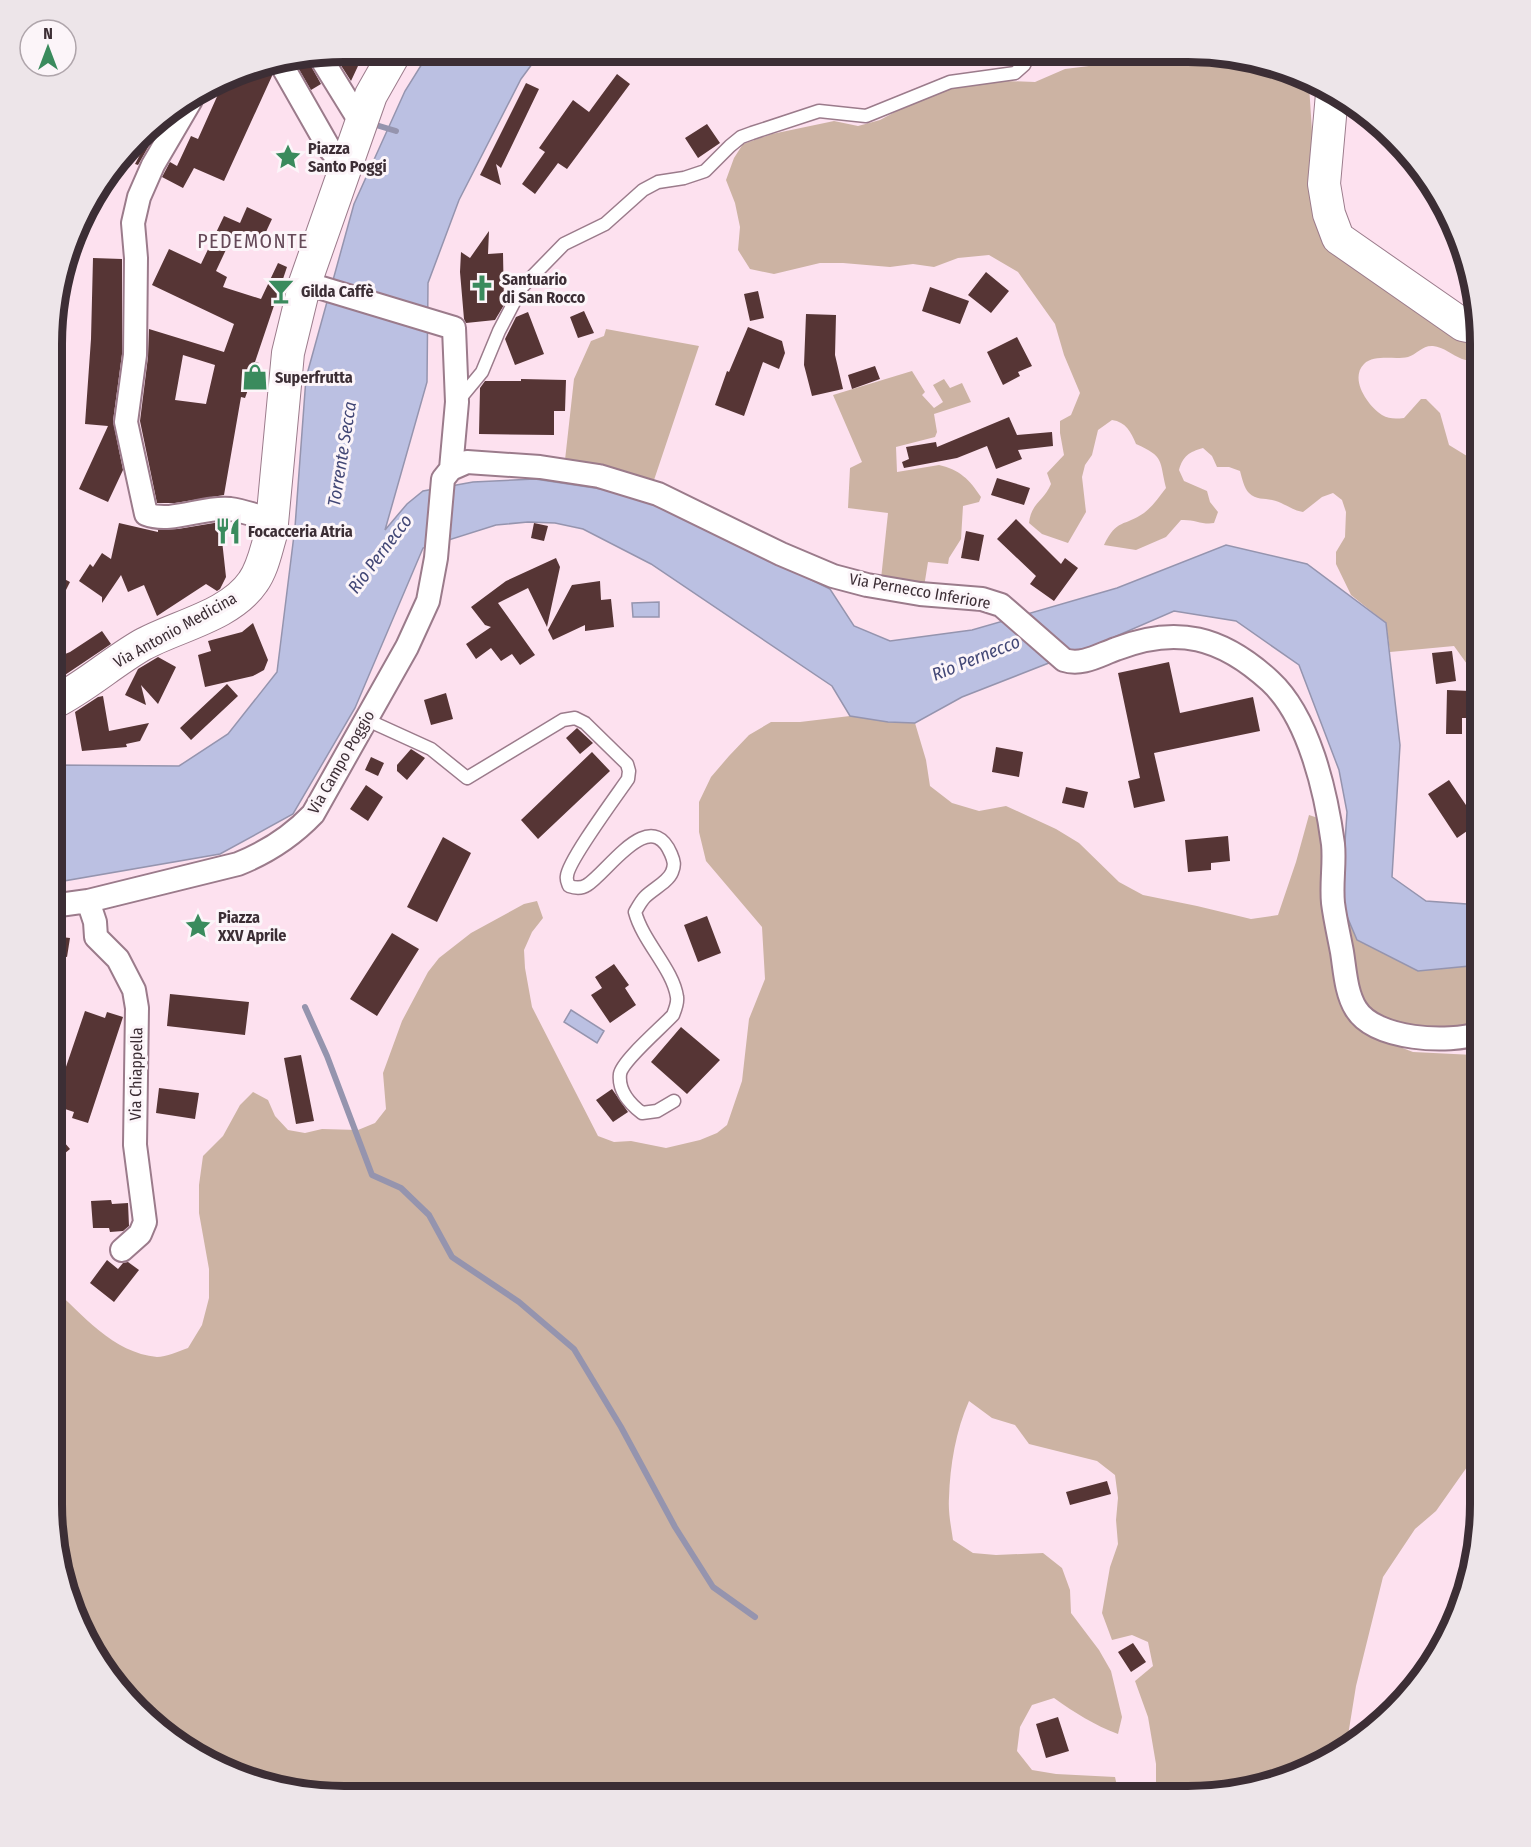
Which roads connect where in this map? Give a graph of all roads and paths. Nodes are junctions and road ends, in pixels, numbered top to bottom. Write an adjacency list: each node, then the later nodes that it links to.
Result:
1 (323, 62): 7 (street)
2 (390, 62): 7 (main road, Via Antonio Medicina)
3 (1026, 62): 11 (lane)
4 (284, 69): 8 (street)
5 (1331, 101): 10 (main road)
6 (185, 111): 13 (street)
7 (361, 123): 8 (main road, Via Antonio Medicina)
8 (346, 168): 9 (main road, Via Antonio Medicina)
9 (310, 284): 11 (street, Via Campo Poggio); 13 (main road, Via Antonio Medicina)
10 (1469, 326)
11 (457, 402): 12 (street, Via Campo Poggio)
12 (447, 474): 15 (street, Via Campo Poggio); 18 (street, Via Pernecco Inferiore)
13 (272, 520): 14 (main road, Via Antonio Medicina)
14 (62, 699)
15 (365, 719): 16 (street, Via Campo Poggio); 19 (lane)
16 (88, 901): 17 (street, Via Campo Poggio); 20 (street, Via Chiappella)
17 (62, 905)
18 (1470, 1036)
19 (674, 1101)
20 (122, 1250)

